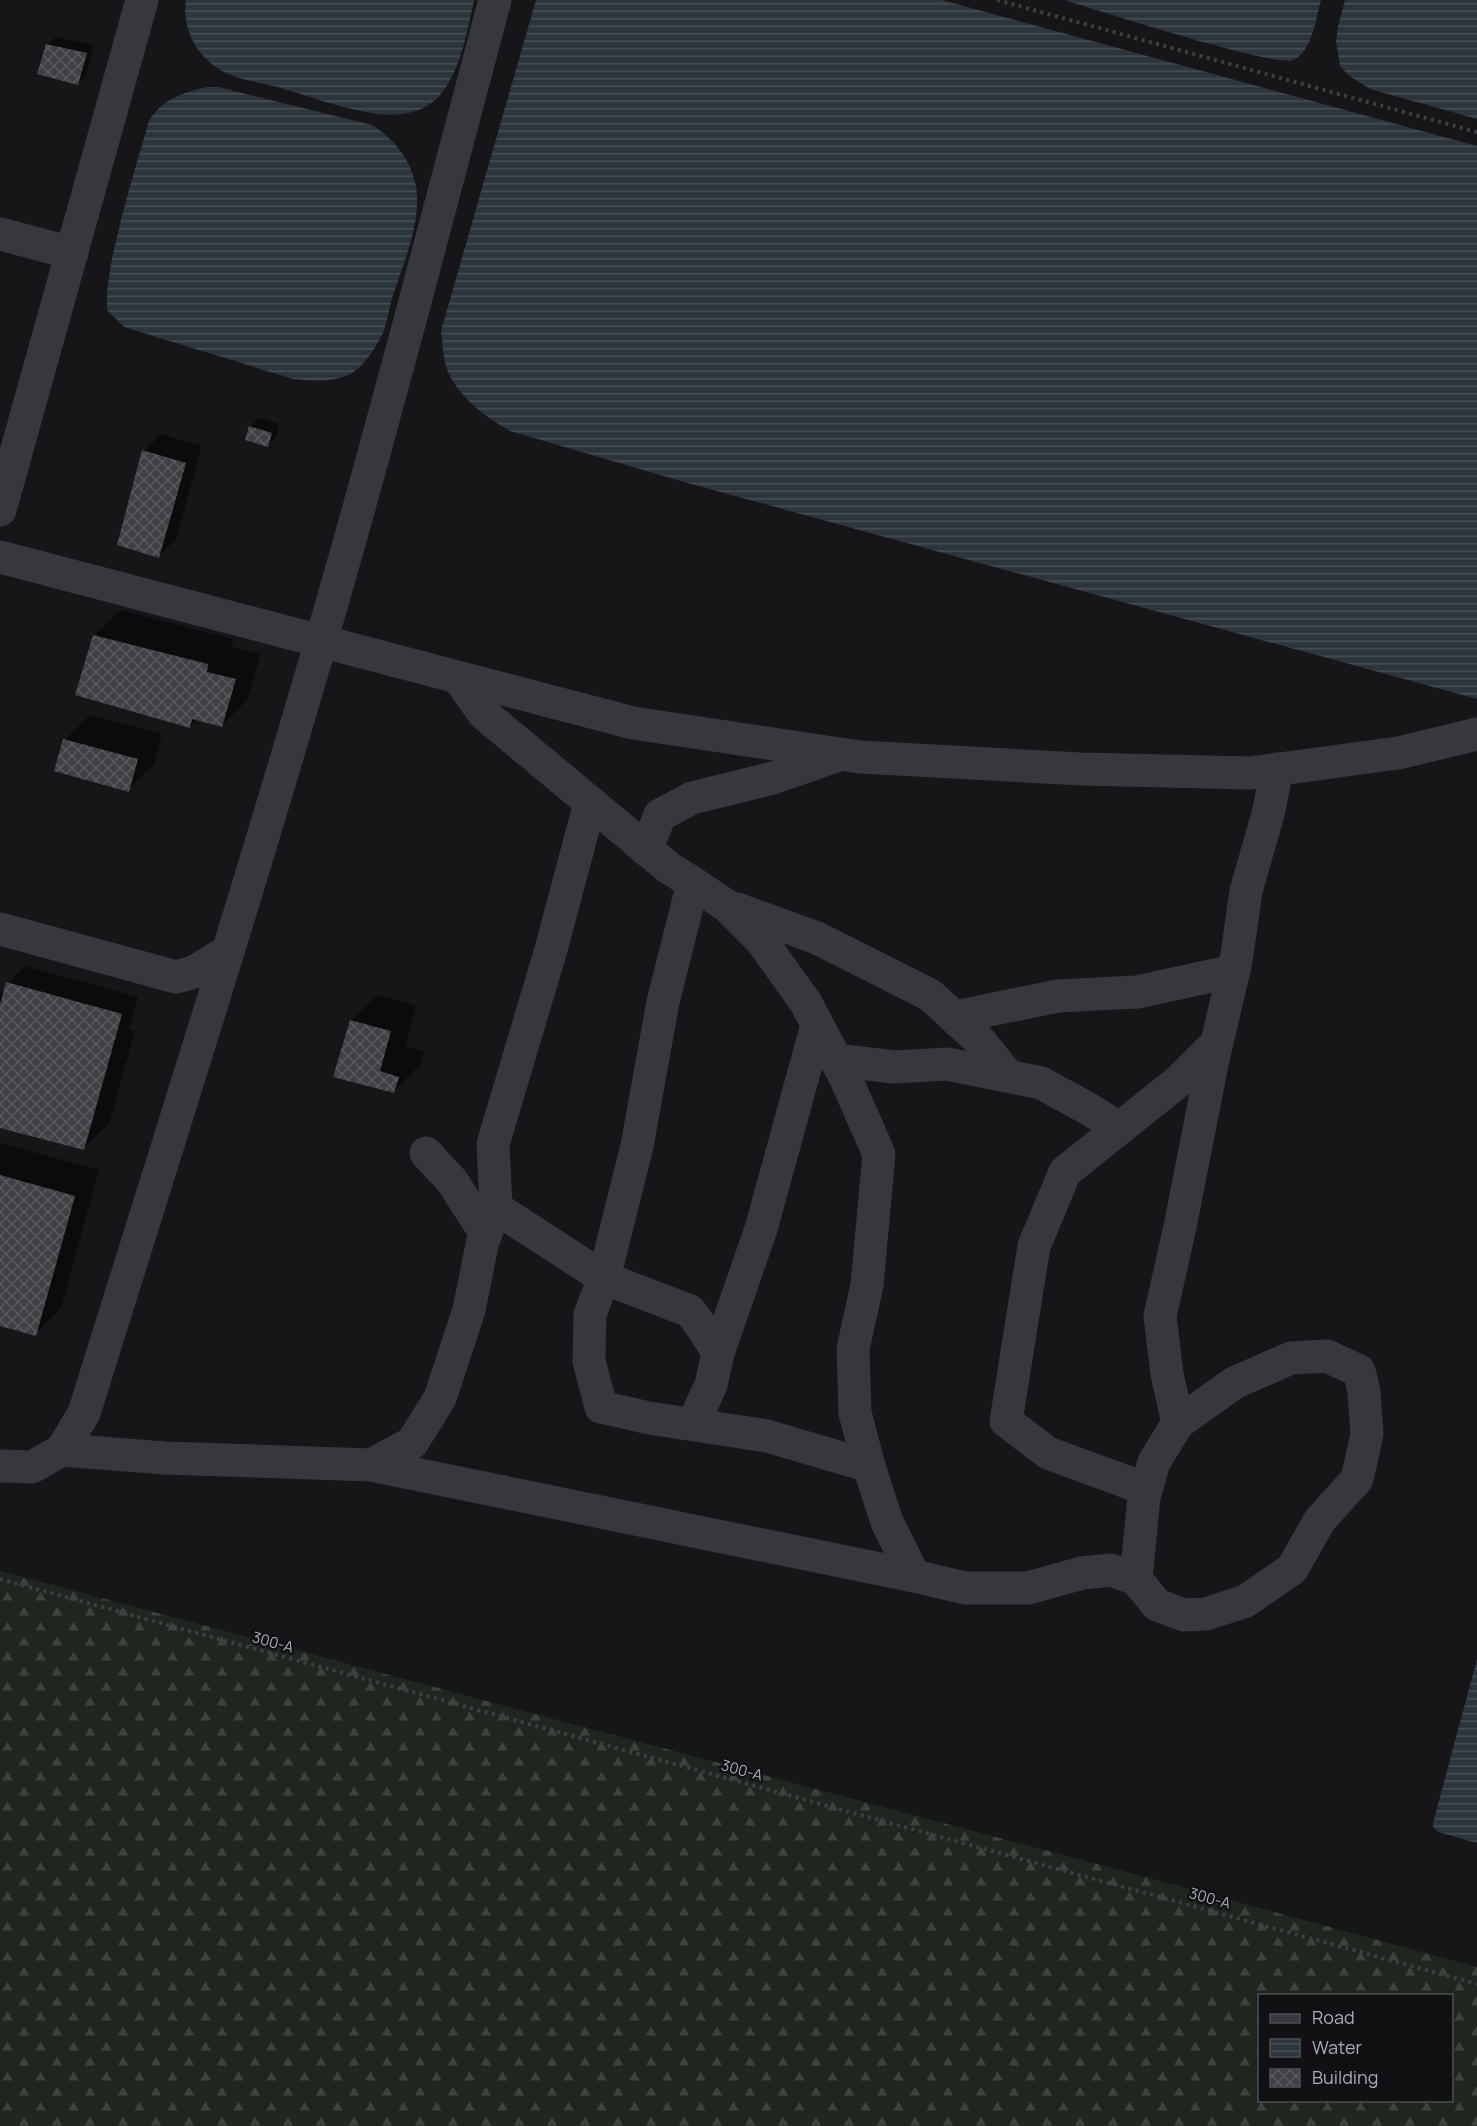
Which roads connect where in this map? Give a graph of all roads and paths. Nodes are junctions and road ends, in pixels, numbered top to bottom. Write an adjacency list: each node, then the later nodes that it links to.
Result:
1 (142, 0): 6 (lane)
2 (495, 0): 9 (lane)
3 (997, 0): 4 (path)
4 (1477, 132)
5 (0, 234): 6 (lane)
6 (72, 253): 7 (lane)
7 (0, 510)
8 (0, 557): 9 (lane)
9 (320, 640): 10 (lane); 19 (lane)
10 (459, 679): 12 (lane); 14 (lane)
11 (1477, 734): 13 (lane)
12 (840, 754): 13 (lane); 15 (lane)
13 (1277, 769): 20 (lane)
14 (590, 803): 15 (lane); 28 (lane)
15 (646, 850): 16 (lane)
16 (693, 883): 17 (lane); 29 (lane)
17 (727, 906): 21 (lane); 22 (lane)
18 (0, 929): 19 (lane)
19 (228, 951): 33 (lane)
20 (1234, 971): 21 (lane); 23 (lane)
21 (955, 1017): 25 (lane)
22 (817, 1024): 24 (lane); 30 (lane)
23 (1216, 1044): 26 (lane); 31 (lane)
24 (836, 1060): 25 (lane); 36 (lane)
25 (1008, 1076): 26 (lane)
26 (1119, 1128): 37 (lane)
27 (426, 1153): 28 (lane)
28 (491, 1221): 29 (lane); 34 (lane)
29 (604, 1278): 30 (lane); 32 (lane)
30 (718, 1353): 32 (lane)
31 (1178, 1423): 37 (lane); 40 (lane)
32 (693, 1424): 36 (lane)
33 (62, 1450): 34 (lane); 35 (lane)
34 (371, 1465): 38 (lane)
35 (0, 1466)
36 (869, 1466): 38 (lane)
37 (1146, 1489): 40 (lane)
38 (914, 1576): 40 (lane)
39 (0, 1579): 41 (path, 300-A)
40 (1136, 1579)
41 (1477, 1984)

